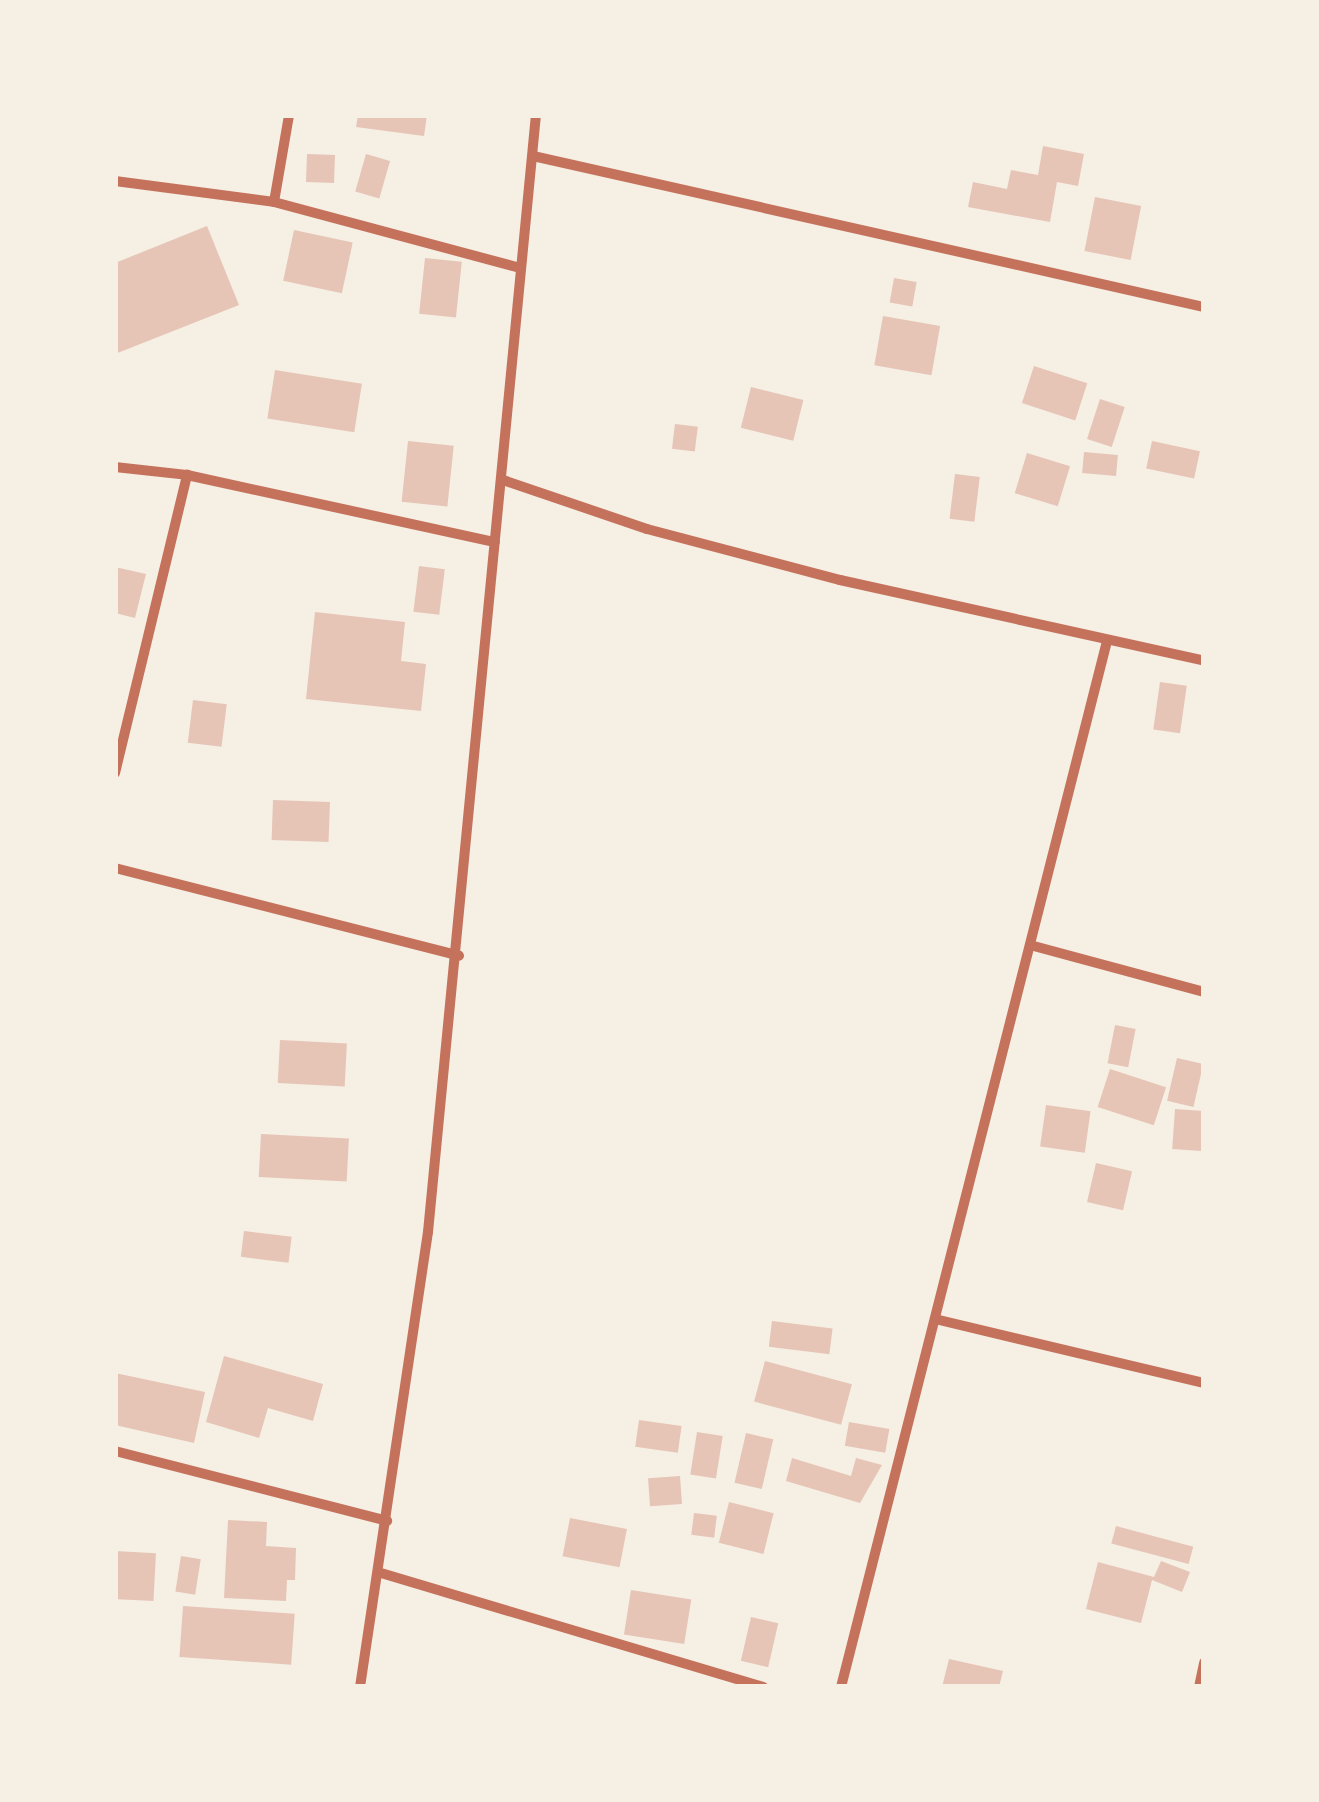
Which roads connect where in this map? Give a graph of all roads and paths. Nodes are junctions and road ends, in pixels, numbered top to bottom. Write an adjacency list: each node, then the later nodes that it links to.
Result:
1 (288, 115): 5 (street)
2 (536, 115): 3 (street)
3 (533, 156): 6 (street); 7 (street)
4 (115, 181): 5 (street)
5 (274, 202): 6 (street)
6 (520, 268): 10 (street)
7 (1204, 307)
8 (115, 467): 9 (street)
9 (187, 475): 11 (street); 14 (street)
10 (503, 480): 11 (street); 12 (street)
11 (495, 542): 17 (street)
12 (1107, 641): 13 (street); 16 (street)
13 (1204, 661)
14 (115, 773)
15 (115, 868): 17 (street)
16 (1030, 945): 18 (street); 19 (street)
17 (459, 956): 22 (street)
18 (1204, 992)
19 (935, 1319): 20 (street); 27 (street)
20 (1204, 1383)
21 (115, 1451): 22 (street)
22 (387, 1521): 23 (street)
23 (380, 1573): 25 (street); 26 (street)
24 (1204, 1663): 28 (street)
25 (360, 1687)
26 (763, 1687)
27 (841, 1687)
28 (1198, 1687)

